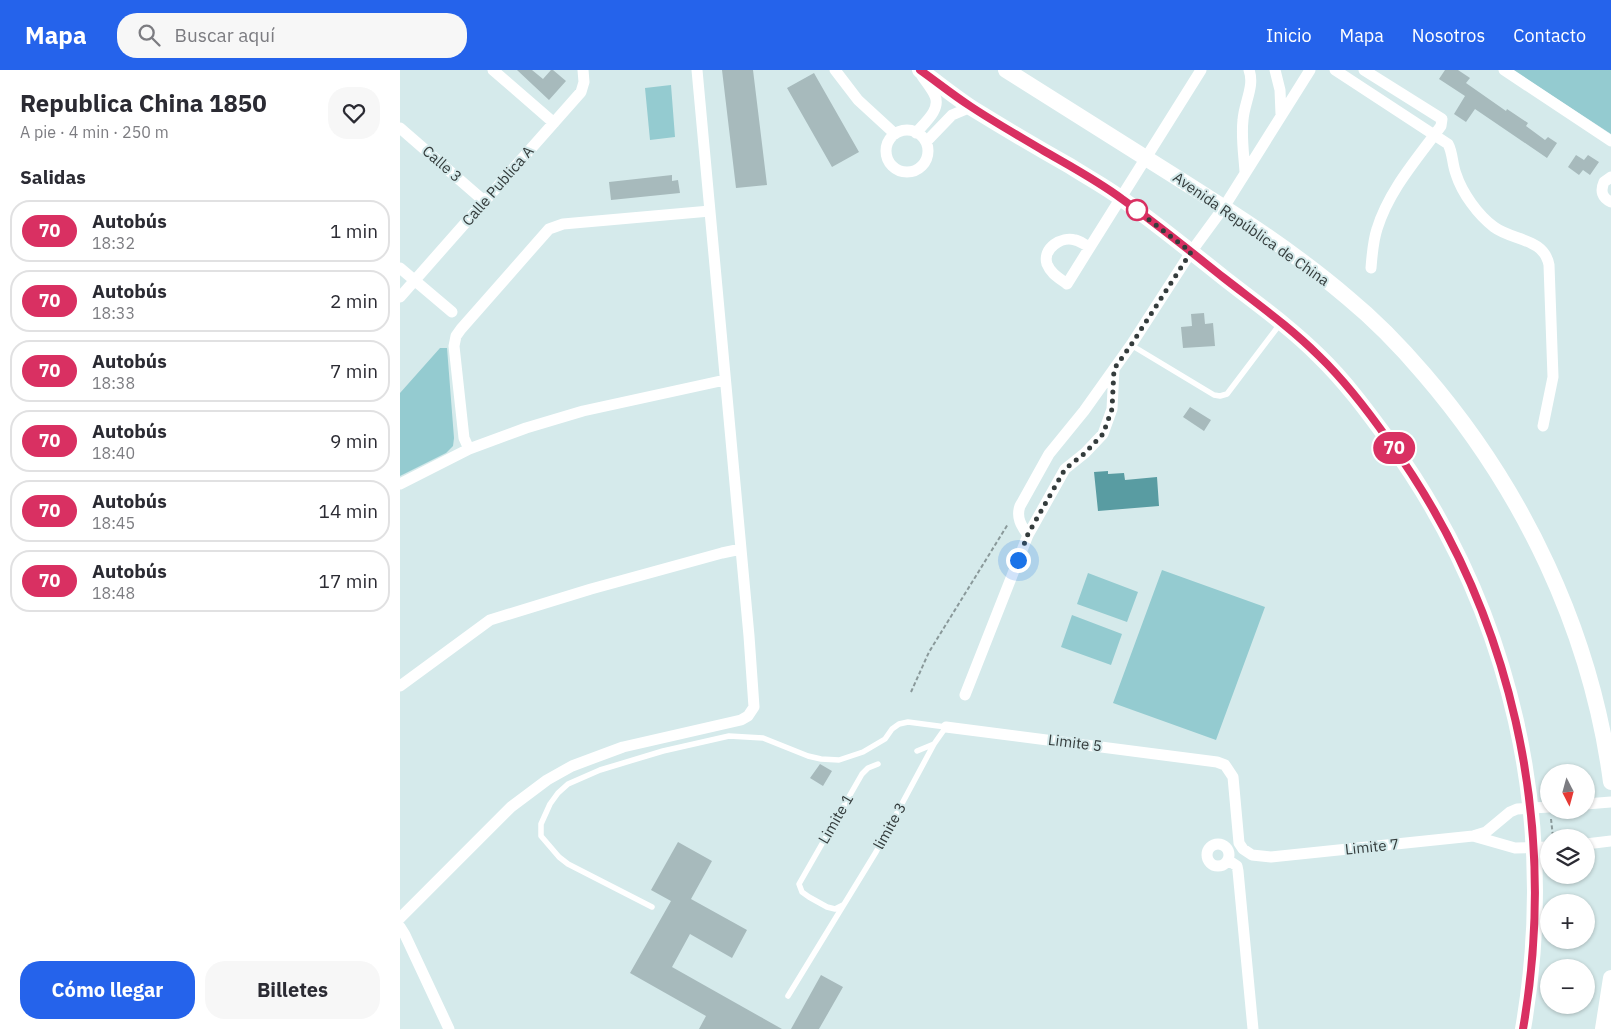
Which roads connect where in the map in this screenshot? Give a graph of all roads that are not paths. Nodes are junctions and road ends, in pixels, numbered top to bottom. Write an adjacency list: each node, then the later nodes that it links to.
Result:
1 (493, 70): 16 (street)
2 (584, 70): 16 (street, Calle Publica A)
3 (697, 70): 30 (street)
4 (835, 70): 19 (street)
5 (919, 70): 14 (main road); 18 (street)
6 (1006, 70): 23 (main road, Avenida República de China)
7 (1201, 70): 23 (street)
8 (1249, 70): 24 (street)
9 (1276, 70): 15 (street)
10 (1310, 70): 15 (street)
11 (1335, 70): 20 (street)
12 (1364, 70): 20 (street)
13 (1504, 70): 21 (street)
14 (971, 107): 22 (street); 26 (main road)
15 (1281, 114): 24 (street)
16 (554, 122): 27 (street, Calle Publica A)
17 (400, 128): 27 (street, Calle 3)
18 (916, 133): 19 (street); 22 (street)
19 (895, 134): 22 (street)
20 (1434, 136): 34 (street); 42 (street)
21 (1611, 141)
22 (926, 142)
23 (1146, 158): 26 (street); 29 (main road, Avenida República de China)
24 (1245, 172): 29 (street)
25 (1611, 177): 28 (street)
26 (1121, 198): 31 (street); 32 (main road)
27 (484, 201): 35 (street, Calle Publica A)
28 (1611, 202)
29 (1224, 207): 32 (street); 53 (main road, Avenida República de China)
30 (710, 211): 41 (street); 43 (street)
31 (1090, 247)
32 (1191, 252): 38 (main road); 39 (street)
33 (400, 268): 35 (street)
34 (1371, 268)
35 (414, 281): 36 (street, Calle Publica A); 37 (street)
36 (400, 297)
37 (452, 312)
38 (1281, 322): 39 (lane); 57 (main road)
39 (1131, 345): 40 (street)
40 (1114, 369): 45 (street); 45 (street)
41 (725, 380): 43 (street); 46 (street)
42 (1543, 426)
43 (469, 449): 44 (street)
44 (400, 484)
45 (1028, 534): 48 (street)
46 (741, 550): 47 (street); 68 (street)
47 (400, 686)
48 (965, 695)
49 (946, 727): 50 (lane, limite 3); 58 (street, Limite 5); 67 (lane)
50 (934, 744): 51 (lane); 66 (lane, limite 3)
51 (916, 750)
52 (878, 764): 66 (lane, Limite 1)
53 (1611, 782)
54 (1611, 802): 55 (street)
55 (1595, 803)
56 (1540, 807): 57 (street)
57 (1530, 808): 59 (street); 62 (main road)
58 (1238, 836): 59 (street, Limite 7)
59 (1473, 836): 63 (street)
60 (1611, 841): 61 (street)
61 (1595, 843)
62 (1540, 844)
63 (1540, 848)
64 (1228, 860): 73 (street)
65 (1540, 861): 74 (main road)
66 (843, 905): 71 (lane, limite 3)
67 (652, 907)
68 (400, 918)
69 (400, 927): 72 (street)
70 (1611, 978): 75 (main road)
71 (788, 996)
72 (449, 1029)
73 (1253, 1029)
74 (1523, 1029)
75 (1603, 1029)

